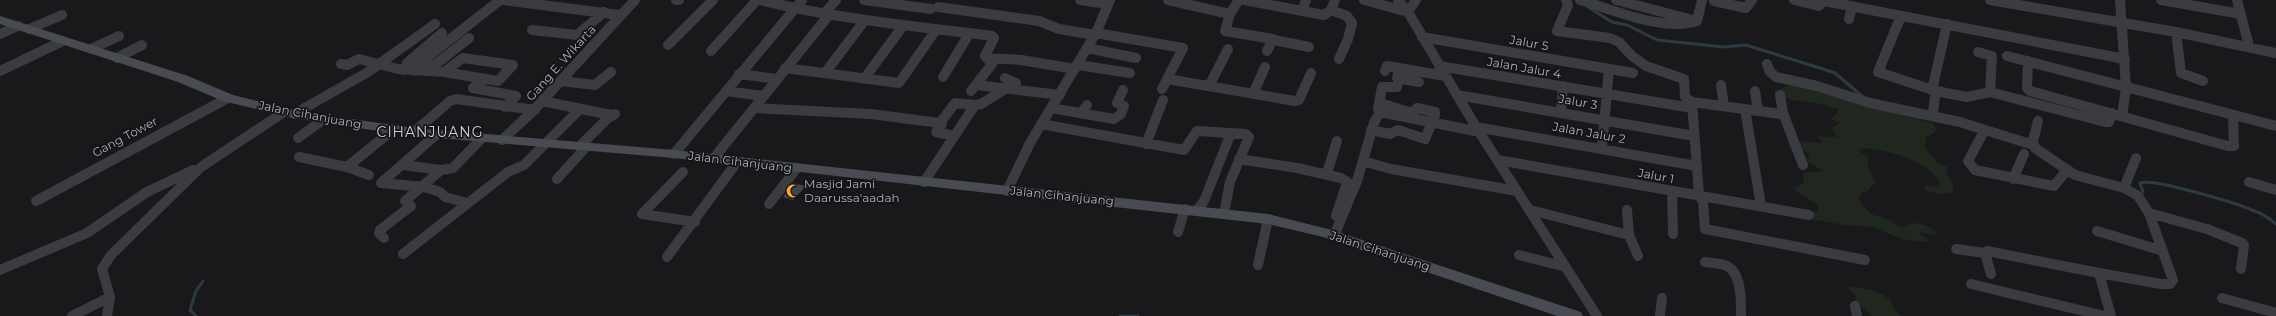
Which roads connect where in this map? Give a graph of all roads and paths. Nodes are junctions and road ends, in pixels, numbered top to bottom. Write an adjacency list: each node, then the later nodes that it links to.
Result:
1 (500, 0): 98 (street)
2 (503, 0): 38 (street)
3 (635, 0): 44 (street, Gang E. Wikarta)
4 (713, 0): 70 (street)
5 (759, 0): 34 (street); 76 (street)
6 (802, 0): 34 (street)
7 (836, 0): 40 (street)
8 (864, 0): 61 (street)
9 (1080, 0): 31 (street)
10 (1168, 0): 41 (street)
11 (1239, 0): 41 (street)
12 (1244, 0): 37 (street)
13 (1306, 0): 37 (street)
14 (1335, 0): 35 (street)
15 (1364, 0): 39 (street)
16 (1398, 0): 39 (street)
17 (1416, 0): 39 (street)
18 (1566, 0): 141 (street)
19 (1580, 0): 49 (street)
20 (1616, 0): 49 (street)
21 (1702, 0): 49 (street)
22 (1752, 0): 30 (street)
23 (1794, 0): 24 (street)
24 (1824, 0): 33 (street)
25 (1871, 0): 36 (street)
26 (1990, 0): 32 (street)
27 (2120, 0): 52 (street)
28 (2161, 0): 42 (street)
29 (2237, 0): 42 (street)
30 (1714, 1)
31 (1109, 2): 61 (street)
32 (2037, 4): 52 (street)
33 (1852, 6): 36 (street); 46 (street)
34 (796, 9): 40 (street); 107 (street)
35 (1330, 10): 37 (street); 84 (street)
36 (1869, 10): 45 (street)
37 (1302, 11)
38 (604, 12): 44 (street); 55 (street)
39 (1408, 12): 63 (street)
40 (827, 14): 48 (street); 93 (street)
41 (1230, 14): 65 (street)
42 (2241, 14): 71 (street)
43 (62, 15): 54 (street)
44 (620, 15): 117 (street, Gang E. Wikarta)
45 (1901, 16): 51 (street); 126 (street)
46 (1849, 19)
47 (0, 20): 54 (main road, Jalan Cihanjuang)
48 (865, 20): 53 (street); 103 (street)
49 (1697, 21)
50 (435, 24): 68 (street)
51 (1947, 24): 85 (street); 126 (street)
52 (2122, 24): 57 (street); 85 (street)
53 (903, 26): 56 (street); 114 (street)
54 (24, 28): 59 (street); 66 (main road, Jalan Cihanjuang)
55 (532, 30)
56 (936, 30): 60 (street); 114 (street)
57 (2176, 32): 71 (street); 116 (street)
58 (442, 33): 96 (street)
59 (0, 34)
60 (969, 34): 82 (street); 109 (street)
61 (1095, 34): 73 (street); 115 (street)
62 (119, 36): 74 (street)
63 (1422, 37): 90 (street); 95 (street, Jalur 5)
64 (469, 38): 99 (street)
65 (1274, 40): 72 (street); 77 (street)
66 (63, 41): 74 (main road, Jalan Cihanjuang); 97 (street)
67 (393, 42): 68 (street)
68 (406, 44): 88 (street)
69 (142, 45): 81 (street)
70 (668, 45)
71 (2248, 46): 79 (street)
72 (1309, 47)
73 (1087, 48): 83 (street); 91 (street)
74 (91, 49): 81 (main road, Jalan Cihanjuang)
75 (1228, 49): 120 (street)
76 (711, 51)
77 (1268, 51)
78 (1978, 52): 129 (street)
79 (2276, 53)
80 (2007, 56): 86 (street)
81 (117, 58): 136 (main road, Jalan Cihanjuang)
82 (987, 58): 91 (street); 122 (street)
83 (1136, 58)
84 (1340, 59)
85 (2125, 59): 123 (street)
86 (2028, 62): 123 (street); 155 (street)
87 (341, 64): 88 (street)
88 (380, 64): 96 (street); 153 (street)
89 (1766, 64): 181 (street)
90 (1439, 66): 108 (street); 121 (street, Jalan Jalur 4)
91 (1076, 67): 104 (street); 132 (street)
92 (1265, 67): 131 (street)
93 (785, 68): 103 (street); 113 (street)
94 (1399, 68): 102 (street); 108 (street); 111 (street)
95 (1609, 69): 106 (street, Jalur 5); 130 (street)
96 (404, 70): 98 (street)
97 (0, 71)
98 (414, 71): 99 (street)
99 (427, 71): 100 (street)
100 (444, 72): 112 (street); 112 (street)
101 (611, 72): 117 (street)
102 (1385, 72)
103 (825, 73): 114 (street)
104 (1130, 73)
105 (1311, 73): 131 (street)
106 (1633, 73)
107 (739, 74): 113 (street); 127 (street)
108 (1445, 76): 133 (street)
109 (943, 78)
110 (1005, 78): 122 (street)
111 (1399, 78): 118 (street); 144 (street)
112 (485, 79): 143 (street)
113 (777, 79): 135 (street)
114 (864, 79)
115 (1167, 79): 120 (street); 124 (street)
116 (2203, 81)
117 (561, 82): 138 (street, Gang E. Wikarta)
118 (1419, 82)
119 (1721, 85): 142 (street)
120 (1209, 86): 131 (street)
121 (1564, 86): 130 (street, Jalan Jalur 4); 152 (street)
122 (1010, 88): 132 (street); 139 (street)
123 (2126, 88): 157 (street); 158 (street)
124 (1162, 89)
125 (1124, 90): 154 (street)
126 (1934, 90): 129 (street); 151 (street)
127 (726, 91): 135 (street); 184 (street)
128 (1755, 91): 150 (street)
129 (1990, 92): 155 (street)
130 (1606, 93): 141 (street, Jalan Jalur 4); 160 (street)
131 (1253, 94)
132 (1060, 95): 146 (street)
133 (1457, 95): 152 (street, Jalur 3); 167 (street)
134 (1780, 95): 156 (street)
135 (763, 96): 145 (street)
136 (228, 98): 153 (main road, Jalan Cihanjuang); 215 (street, Gang Tower)
137 (1163, 100): 180 (street)
138 (542, 101): 147 (street); 149 (street, Gang E. Wikarta)
139 (975, 105): 162 (street); 173 (street)
140 (1087, 105): 154 (street)
141 (1692, 105): 142 (street, Jalan Jalur 4); 174 (street)
142 (1724, 106): 148 (street, Jalan Jalur 4)
143 (506, 107): 149 (street); 169 (street)
144 (1380, 107): 163 (street, Jalan Jalur 2); 168 (street)
145 (754, 108): 162 (street); 188 (street)
146 (1051, 108): 154 (street); 164 (street)
147 (580, 109): 179 (street); 182 (street)
148 (1746, 109): 150 (street, Jalan Jalur 4); 218 (street)
149 (535, 110): 177 (street, Gang E. Wikarta)
150 (1758, 111): 156 (street, Jalan Jalur 4)
151 (1933, 111)
152 (1561, 112): 160 (street, Jalur 3)
153 (289, 113): 159 (main road, Jalan Cihanjuang); 196 (street)
154 (1081, 113)
155 (2112, 113): 157 (street)
156 (1781, 114): 194 (street)
157 (2122, 116): 158 (street)
158 (2238, 118): 165 (street)
159 (324, 119): 166 (main road, Jalan Cihanjuang); 175 (street)
160 (1604, 120): 174 (street, Jalur 3); 183 (street)
161 (2038, 121): 181 (street)
162 (940, 123): 173 (street)
163 (1431, 123): 167 (street, Jalan Jalur 2); 168 (street)
164 (1041, 124): 180 (street); 211 (street)
165 (2276, 128)
166 (394, 129): 169 (main road, Jalan Cihanjuang); 197 (street)
167 (1478, 129): 183 (street, Jalan Jalur 2); 190 (street)
168 (1371, 130): 191 (street)
169 (414, 132): 171 (main road, Jalan Cihanjuang)
170 (1230, 133): 180 (street); 189 (street); 219 (street)
171 (437, 134): 176 (main road, Jalan Cihanjuang); 193 (street)
172 (1982, 135): 205 (street)
173 (954, 136): 206 (street)
174 (1694, 136): 195 (street)
175 (298, 138)
176 (482, 138): 177 (main road, Jalan Cihanjuang); 199 (street)
177 (502, 140): 179 (main road, Jalan Cihanjuang)
178 (1337, 141): 202 (street)
179 (547, 143): 182 (main road, Jalan Cihanjuang); 216 (street)
180 (1146, 144)
181 (2033, 145): 200 (street)
182 (583, 146): 184 (main road, Jalan Cihanjuang); 204 (street)
183 (1602, 148): 195 (street, Jalan Jalur 2)
184 (674, 154): 188 (main road, Jalan Cihanjuang)
185 (2024, 154): 205 (street)
186 (299, 157): 197 (street)
187 (2136, 158): 209 (street)
188 (713, 159): 192 (main road, Jalan Cihanjuang)
189 (1239, 159): 202 (street); 222 (street)
190 (1498, 160): 212 (street); 213 (street, Jalur 1)
191 (1362, 161): 212 (street); 229 (street)
192 (738, 162): 198 (main road, Jalan Cihanjuang); 226 (street)
193 (403, 165): 199 (street); 208 (street)
194 (1802, 165)
195 (1697, 166): 214 (street)
196 (201, 167): 245 (street); 249 (street)
197 (347, 167): 203 (street)
198 (797, 168): 206 (main road, Jalan Cihanjuang); 217 (street)
199 (441, 170): 208 (street)
200 (2067, 170): 205 (street); 209 (street)
201 (683, 172): 226 (street)
202 (1327, 173): 229 (street)
203 (369, 175)
204 (557, 179)
205 (2013, 179)
206 (924, 182): 211 (main road, Jalan Cihanjuang)
207 (2249, 182): 210 (street)
208 (420, 186): 216 (street); 232 (street)
209 (2124, 188): 223 (street)
210 (2276, 190)
211 (1007, 191): 219 (main road, Jalan Cihanjuang)
212 (1517, 191): 220 (street)
213 (1672, 192): 214 (street, Jalur 1); 230 (street)
214 (1699, 195): 218 (street, Jalur 1); 240 (street)
215 (36, 201)
216 (467, 203): 236 (street)
217 (769, 204)
218 (1761, 206): 224 (street, Jalur 1)
219 (1191, 210): 222 (main road, Jalan Cihanjuang); 228 (street)
220 (1530, 210): 231 (street); 243 (street)
221 (1627, 210): 231 (street)
222 (1224, 213): 225 (main road, Jalan Cihanjuang)
223 (2149, 213): 234 (street); 244 (street)
224 (1809, 214)
225 (1268, 219): 229 (main road, Jalan Cihanjuang); 242 (street)
226 (695, 222): 239 (street)
227 (2097, 231): 234 (street)
228 (1178, 232)
229 (1331, 234): 252 (main road, Jalan Cihanjuang)
230 (1673, 234)
231 (1628, 235): 238 (street)
232 (384, 238)
233 (1956, 249): 235 (street)
234 (2163, 251): 246 (street)
235 (1985, 253): 246 (street); 247 (street)
236 (403, 254)
237 (1519, 255): 243 (street)
238 (1638, 256)
239 (668, 257)
240 (1865, 260)
241 (1705, 262): 259 (street)
242 (1258, 265)
243 (1566, 267): 257 (street)
244 (2241, 269)
245 (0, 270)
246 (2099, 273): 261 (street)
247 (1991, 274)
248 (1971, 284): 260 (street)
249 (110, 298): 254 (street); 255 (street)
250 (1662, 298): 258 (street)
251 (2222, 298): 253 (street)
252 (1549, 312): 256 (main road, Jalan Cihanjuang)
253 (2276, 312)
254 (72, 316)
255 (107, 316)
256 (1574, 316)
257 (1597, 316)
258 (1660, 316)
259 (1741, 316)
260 (2106, 316)
261 (2112, 316)

